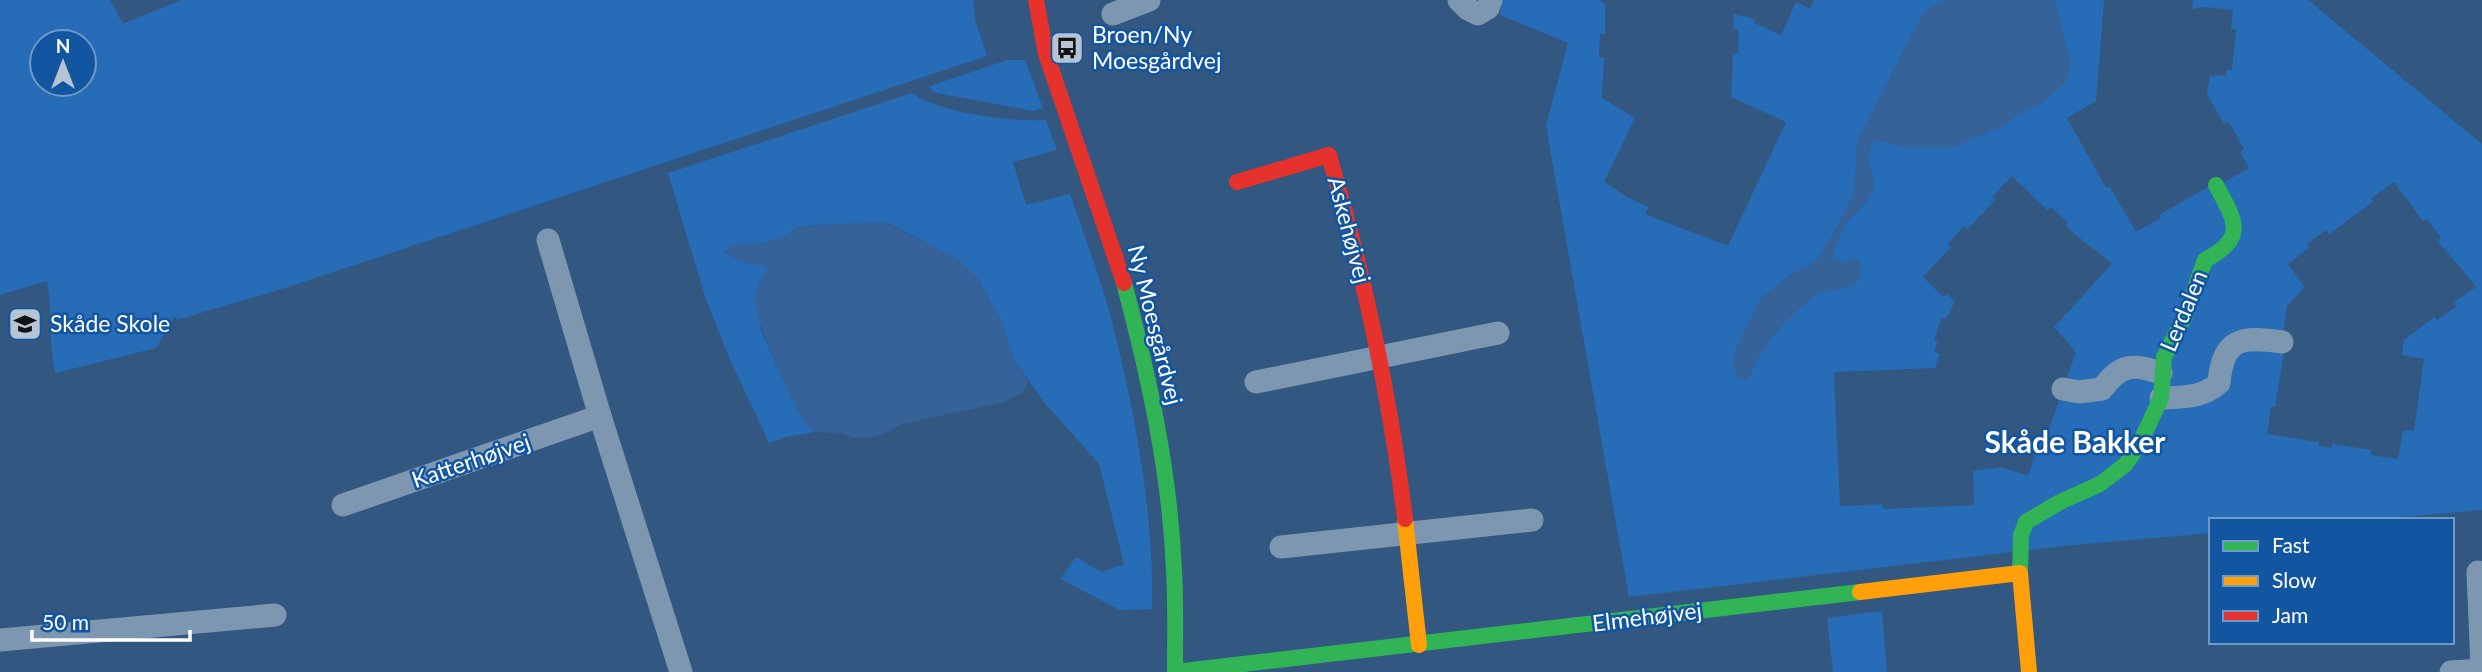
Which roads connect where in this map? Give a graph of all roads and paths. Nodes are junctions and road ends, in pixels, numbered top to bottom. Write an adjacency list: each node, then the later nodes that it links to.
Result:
1 (1036, 0): 28 (street, Ny Moesgårdvej)
2 (1149, 0): 5 (street)
3 (1459, 0): 4 (street)
4 (1491, 0)
5 (1113, 14)
6 (1237, 182): 11 (street, Askehøjvej)
7 (2216, 184): 12 (street, Lerdalen)
8 (548, 240): 16 (street)
9 (1498, 333): 11 (street)
10 (2282, 342): 15 (street)
11 (1380, 357): 13 (street); 19 (street, Askehøjvej)
12 (2161, 373): 14 (street, Lerdalen); 15 (street, Lerdalen)
13 (1256, 382)
14 (2063, 389)
15 (2161, 398): 22 (street, Lerdalen)
16 (600, 416): 17 (street, Katterhøjvej); 27 (street)
17 (343, 505)
18 (1532, 520): 19 (street)
19 (1407, 534): 20 (street); 25 (street, Askehøjvej)
20 (1281, 547)
21 (2478, 572): 26 (street)
22 (2020, 573): 25 (street, Elmehøjvej); 29 (street)
23 (275, 615): 24 (street)
24 (0, 640)
25 (1419, 645): 28 (street, Elmehøjvej)
26 (2482, 669): 30 (street)
27 (681, 672)
28 (1175, 672)
29 (2029, 672)
30 (2451, 672)

